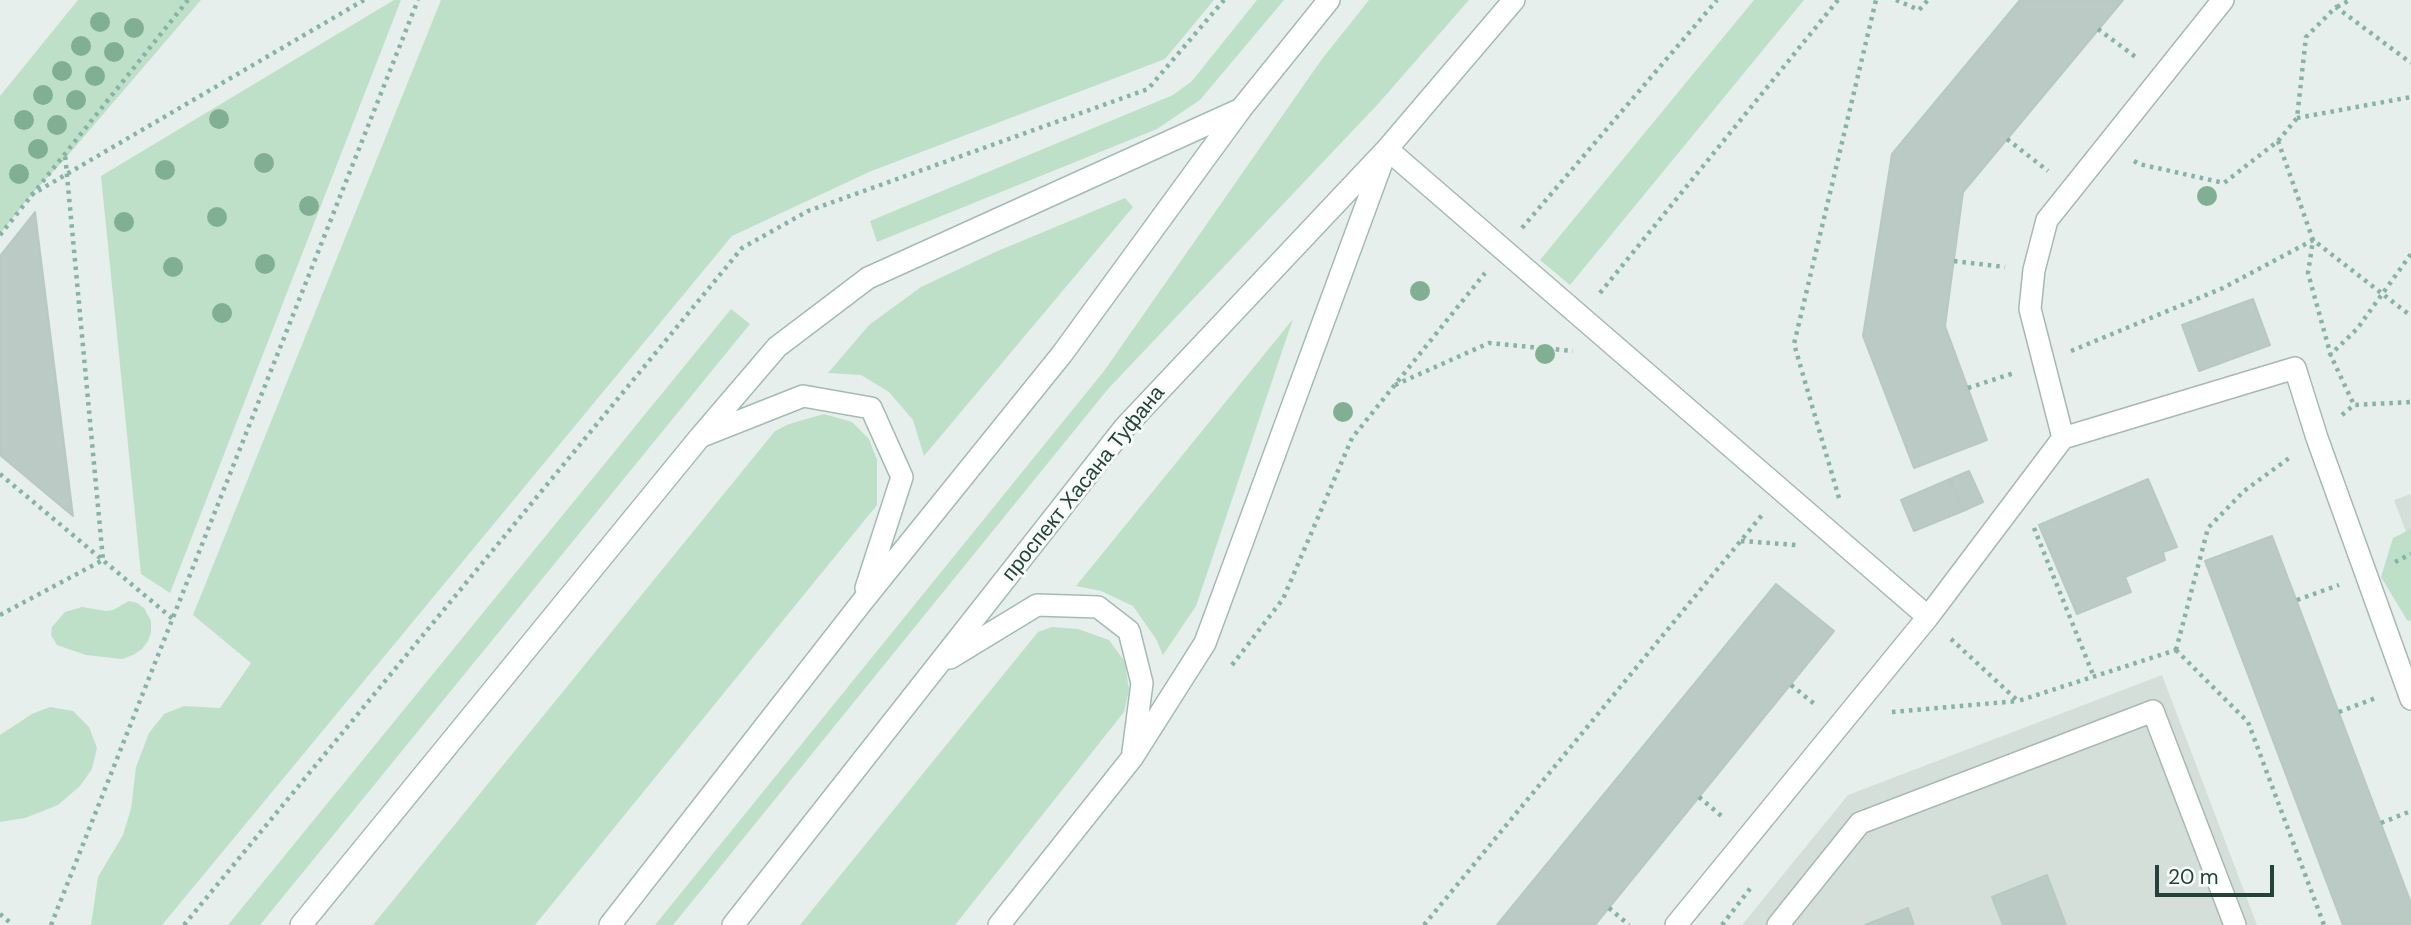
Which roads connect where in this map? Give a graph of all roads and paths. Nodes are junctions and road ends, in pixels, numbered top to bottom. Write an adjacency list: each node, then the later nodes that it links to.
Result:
1 (188, 0): 25 (path)
2 (365, 0): 26 (path)
3 (418, 0): 59 (path)
4 (1224, 0): 75 (path)
5 (1329, 0): 19 (main road)
6 (1514, 0): 24 (main road, проспект Хасана Туфана)
7 (1717, 0): 31 (path)
8 (1838, 0): 37 (path)
9 (1876, 0): 52 (path)
10 (1896, 0): 11 (path)
11 (1928, 0)
12 (2223, 0): 17 (main road)
13 (2350, 0): 14 (path)
14 (2336, 7): 16 (path); 20 (path)
15 (2098, 29): 17 (path)
16 (2411, 63)
17 (2161, 77): 23 (main road)
18 (2411, 97): 20 (path)
19 (1241, 109): 46 (main road); 56 (main road)
20 (2297, 118): 22 (path)
21 (2007, 139): 27 (path)
22 (2278, 141): 23 (path); 30 (path)
23 (2109, 142): 27 (main road)
24 (1387, 149): 31 (main road); 61 (main road, проспект Хасана Туфана); 68 (main road)
25 (65, 154): 26 (path); 28 (path)
26 (66, 175): 28 (path); 53 (path)
27 (2071, 190): 34 (main road)
28 (31, 195): 29 (path)
29 (0, 235)
30 (2313, 240): 35 (path); 39 (path); 40 (path)
31 (1504, 250): 37 (main road); 42 (path)
32 (2411, 254): 35 (path)
33 (1954, 261): 34 (path)
34 (2034, 270): 40 (main road)
35 (2383, 295): 36 (path); 39 (path)
36 (2411, 316)
37 (1581, 317): 38 (main road)
38 (1626, 356): 42 (path); 50 (main road)
39 (2331, 356): 41 (path); 45 (path)
40 (2043, 363): 43 (path); 47 (main road)
41 (2295, 368): 47 (main road); 48 (main road)
42 (1394, 386): 62 (path)
43 (1968, 388)
44 (2411, 402): 45 (path)
45 (2354, 405): 48 (path)
46 (700, 437): 56 (main road); 76 (main road)
47 (2063, 438): 51 (main road)
48 (2317, 438): 54 (main road); 60 (path)
49 (0, 474): 53 (path)
50 (1777, 486): 52 (main road); 80 (path)
51 (2021, 494): 58 (main road); 63 (path)
52 (1849, 548): 58 (main road)
53 (103, 561): 57 (path); 59 (path)
54 (2366, 576): 55 (path); 64 (main road)
55 (2297, 600)
56 (862, 602): 77 (main road)
57 (0, 615)
58 (1928, 617): 65 (path); 67 (main road)
59 (173, 619): 74 (path)
60 (2176, 650): 63 (path); 85 (path)
61 (937, 666): 68 (main road); 78 (main road, проспект Хасана Туфана)
62 (1224, 675)
63 (2094, 677): 65 (path)
64 (2409, 693): 66 (path)
65 (2018, 701): 67 (path)
66 (2339, 712)
67 (1841, 724): 82 (main road)
68 (1132, 758): 79 (main road)
69 (2411, 811): 70 (path)
70 (2381, 823)
71 (1609, 908): 81 (path)
72 (0, 914): 73 (path)
73 (13, 925)
74 (51, 925)
75 (184, 925)
76 (300, 925)
77 (610, 925)
78 (733, 925)
79 (999, 925)
80 (1424, 925)
81 (1629, 925)
82 (1676, 925)
83 (1779, 925): 84 (main road)
84 (2235, 925)
85 (2324, 925)

